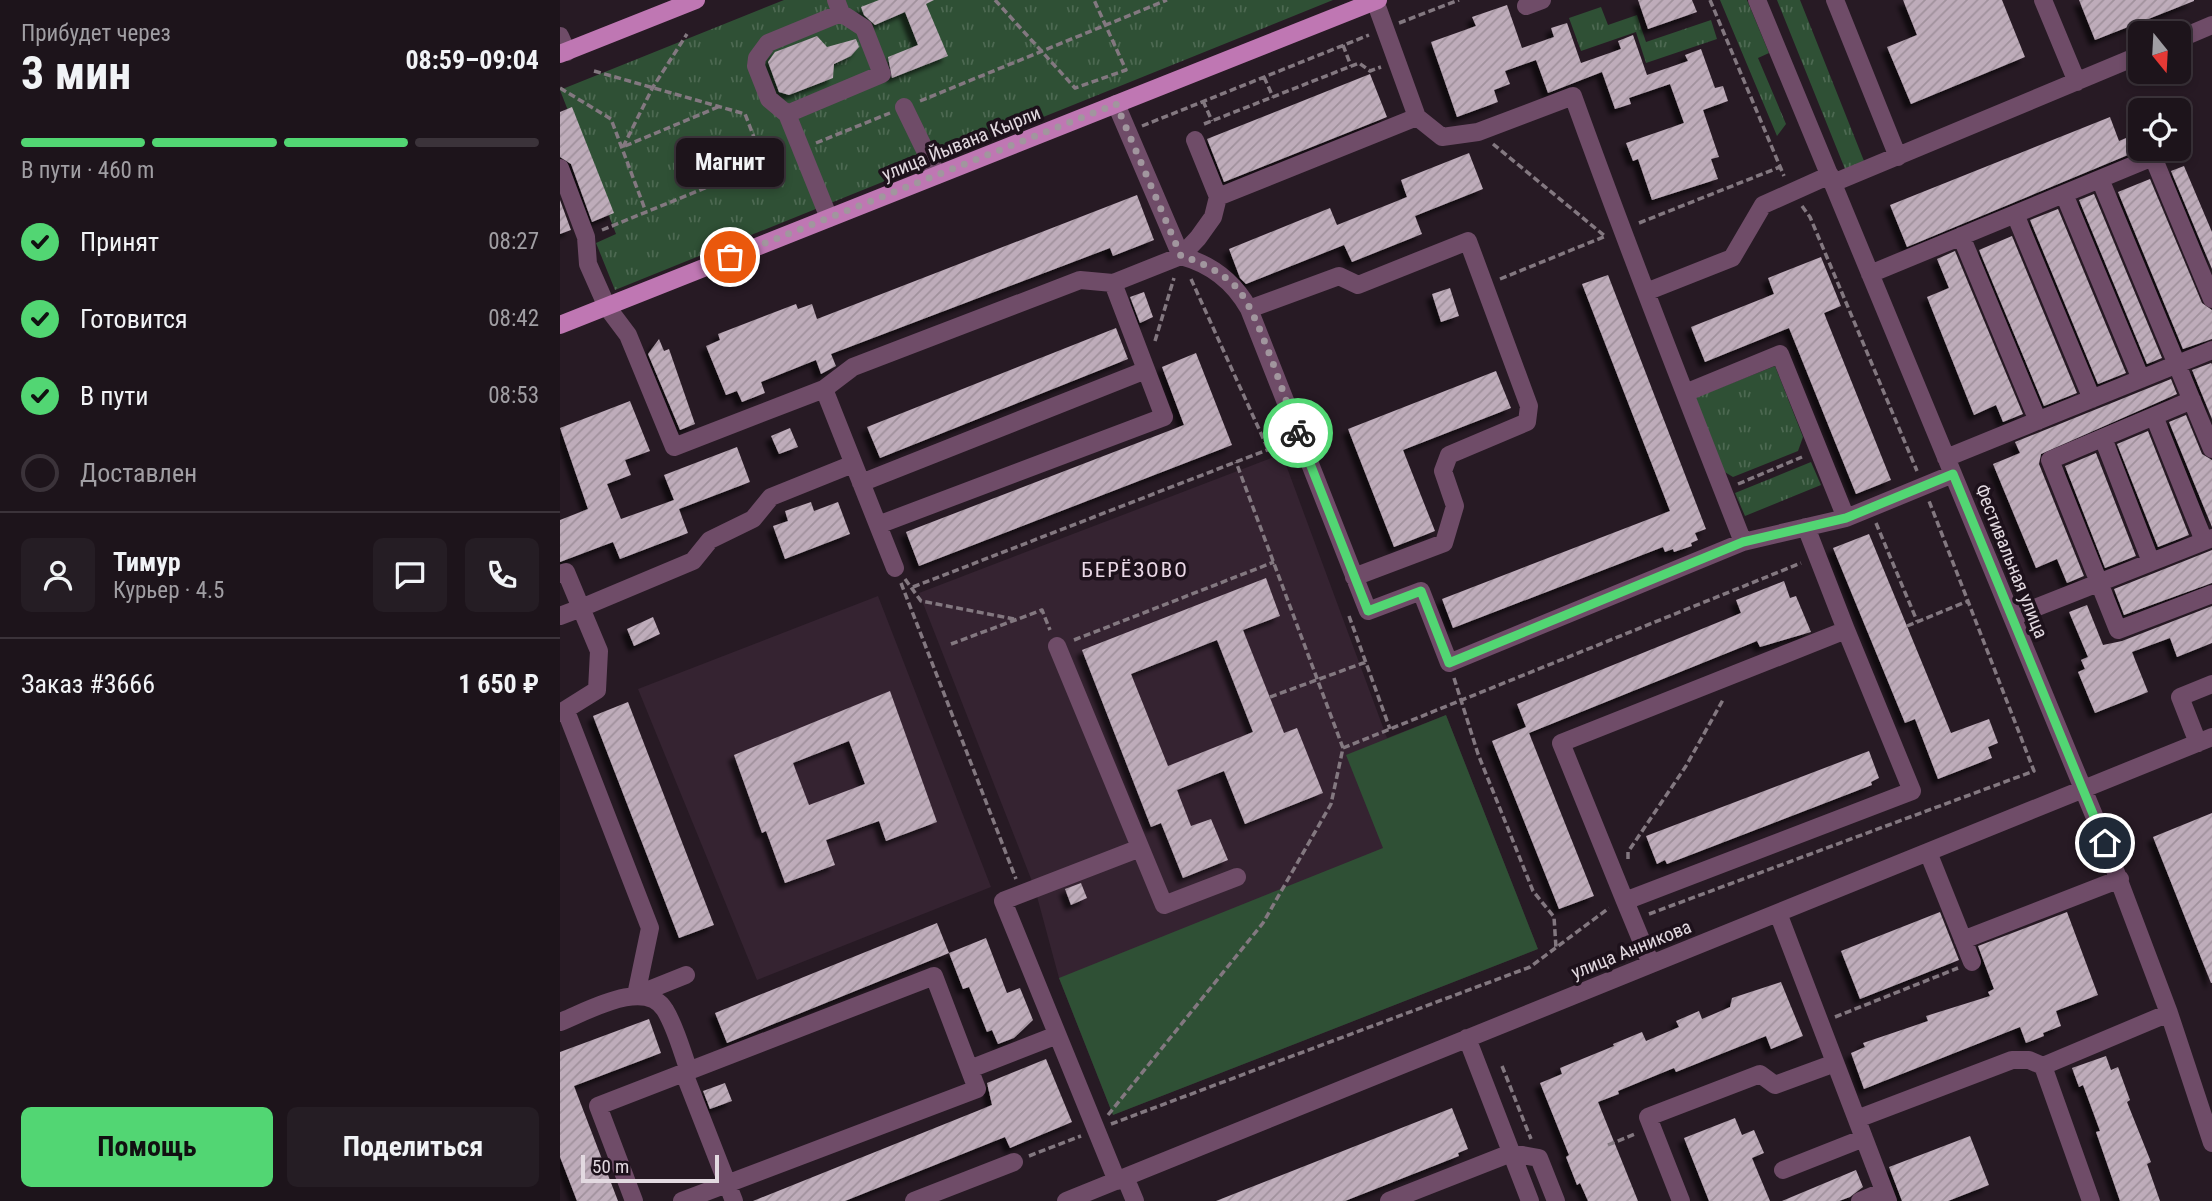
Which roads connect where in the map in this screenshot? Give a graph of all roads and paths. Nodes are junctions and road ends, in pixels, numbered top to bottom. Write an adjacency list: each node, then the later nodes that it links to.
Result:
1 (696, 0): 18 (main road)
2 (995, 0): 19 (path)
3 (1094, 0): 12 (path)
4 (1167, 0): 12 (path)
5 (1459, 0): 14 (path)
6 (1710, 0): 45 (path)
7 (1757, 0): 43 (street, Фестивальная улица)
8 (1835, 0): 40 (street)
9 (2043, 0): 25 (street)
10 (1376, 1): 14 (street); 30 (main road, улица Йывана Кырли)
11 (839, 7): 33 (street); 33 (street)
12 (1105, 25): 19 (path); 19 (path)
13 (2212, 25): 16 (street)
14 (1384, 28): 17 (path); 21 (street)
15 (687, 34): 26 (path)
16 (2191, 34)
17 (1343, 45): 22 (path); 24 (path)
18 (562, 47)
19 (1042, 51)
20 (2128, 60): 25 (street)
21 (1396, 61): 22 (path); 34 (street)
22 (1351, 66): 28 (path)
23 (594, 71): 26 (path)
24 (1264, 77): 28 (path); 29 (path)
25 (2077, 82): 40 (street)
26 (653, 87): 31 (path); 39 (path)
27 (560, 89): 39 (path)
28 (1273, 97): 35 (path)
29 (1203, 101): 35 (path); 36 (path)
30 (1116, 104): 42 (main road, улица Йывана Кырли); 54 (street)
31 (719, 107): 39 (path); 48 (path)
32 (904, 107): 42 (street)
33 (786, 114): 50 (street)
34 (1417, 117): 37 (street); 47 (street)
35 (1212, 121): 38 (path)
36 (1137, 128)
37 (1478, 132): 53 (path); 53 (street)
38 (1195, 140): 47 (street)
39 (623, 147): 48 (path)
40 (1898, 157): 43 (street)
41 (560, 168): 52 (street)
42 (937, 175): 50 (main road, улица Йывана Кырли)
43 (1831, 179): 45 (street); 55 (street, Фестивальная улица)
44 (2100, 179): 46 (street); 58 (street); 63 (street)
45 (1791, 193): 57 (street); 81 (path)
46 (2064, 194): 49 (street); 65 (street)
47 (1218, 197): 54 (street)
48 (646, 212): 52 (path)
49 (2015, 214): 51 (street); 68 (street)
50 (829, 218): 59 (main road, улица Йывана Кырли)
51 (1961, 236): 55 (street); 71 (street)
52 (586, 237): 59 (street)
53 (1629, 250): 57 (street)
54 (1181, 256): 56 (street); 60 (street); 64 (path); 74 (path)
55 (1870, 274): 79 (street, Фестивальная улица)
56 (1113, 283): 64 (street); 66 (street)
57 (1646, 292): 67 (street)
58 (2212, 299)
59 (607, 307): 61 (main road, улица Йывана Кырли); 66 (street)
60 (1249, 309): 72 (street); 94 (street)
61 (560, 325)
62 (2212, 350): 63 (street)
63 (2177, 364): 65 (street); 69 (street)
64 (1146, 370): 80 (street); 85 (street)
65 (2141, 379): 68 (street)
66 (824, 389): 78 (street)
67 (1685, 393): 76 (street); 82 (street)
68 (2092, 399): 71 (street)
69 (2192, 400): 70 (street); 75 (street)
70 (2154, 416): 73 (street); 87 (street)
71 (2038, 421): 79 (street)
72 (1300, 437): 74 (path); 94 (street)
73 (2103, 438): 91 (street); 95 (street)
74 (1268, 449): 77 (path)
75 (2212, 449)
76 (1819, 450): 82 (path); 84 (street)
77 (1236, 462): 90 (path); 96 (path)
78 (853, 464): 80 (street); 99 (street)
79 (1950, 466): 81 (street); 101 (street, Фестивальная улица)
80 (861, 483): 85 (street)
81 (1924, 487): 83 (street); 98 (path)
82 (1723, 490): 88 (street)
83 (1870, 508): 84 (street); 103 (path)
84 (1846, 518): 86 (street)
85 (878, 525): 92 (street)
86 (1806, 527): 88 (street); 89 (street)
87 (2208, 539): 91 (street)
88 (1743, 542): 109 (street)
89 (1818, 556): 105 (street); 114 (path)
90 (1274, 562): 107 (path); 111 (path)
91 (2151, 562): 95 (street)
92 (895, 568): 96 (path); 124 (path)
93 (560, 574): 99 (street)
94 (1354, 577): 109 (street)
95 (2099, 582): 97 (street); 101 (street)
96 (913, 587): 102 (path)
97 (2212, 594)
98 (1968, 601): 103 (path); 127 (path)
99 (581, 608): 100 (street); 115 (street)
100 (560, 616)
101 (2012, 617): 118 (street, Фестивальная улица)
102 (1016, 620): 106 (path); 107 (path)
103 (1917, 621): 104 (path)
104 (1907, 625)
105 (1846, 630): 110 (street); 125 (street)
106 (951, 643)
107 (1057, 646): 119 (street)
108 (1366, 662): 111 (path)
109 (1449, 663): 114 (path)
110 (1738, 673): 121 (path); 125 (street)
111 (1317, 680): 113 (path); 117 (path)
112 (2212, 684): 116 (street)
113 (1270, 698)
114 (1462, 700): 117 (path); 129 (path)
115 (563, 712): 133 (street)
116 (2205, 740): 118 (street, улица Анникова)
117 (1343, 748): 146 (path)
118 (2083, 789): 120 (street, улица Анникова); 123 (street, Фестивальная улица)
119 (1140, 848): 122 (street); 124 (street)
120 (1928, 852): 126 (street, улица Анникова); 128 (street)
121 (1627, 865)
122 (1237, 877)
123 (2120, 879): 128 (street); 134 (street, Фестивальная улица)
124 (1022, 894): 137 (street)
125 (1625, 901): 127 (street); 129 (path)
126 (1778, 913): 131 (street, улица Анникова); 136 (street)
127 (1632, 920): 131 (street)
128 (1963, 940): 130 (street)
129 (1556, 948): 146 (path)
130 (1972, 962): 136 (path)
131 (1651, 964): 138 (street, улица Анникова)
132 (685, 975): 133 (street)
133 (636, 995): 135 (street); 143 (street)
134 (2169, 1013): 141 (street); 148 (street, Фестивальная улица)
135 (561, 1020)
136 (1820, 1023): 139 (street)
137 (1057, 1035): 142 (street); 146 (street)
138 (1467, 1038): 150 (street); 154 (street, улица Анникова)
139 (1835, 1063): 144 (street); 145 (street)
140 (1502, 1066): 151 (path)
141 (2043, 1066): 144 (street); 168 (street)
142 (970, 1069): 143 (street); 155 (street)
143 (687, 1072): 155 (street); 158 (street)
144 (1857, 1119): 147 (street)
145 (1652, 1127): 149 (path); 166 (street)
146 (1096, 1130): 152 (path); 154 (street)
147 (1864, 1138): 153 (street); 156 (street)
148 (2212, 1143)
149 (1608, 1145)
150 (1511, 1153): 151 (street); 157 (street); 164 (street)
151 (1539, 1158): 165 (street)
152 (1014, 1162): 161 (street)
153 (1783, 1170)
154 (1121, 1179): 162 (street, улица Анникова); 163 (street)
155 (728, 1184): 159 (street); 160 (street)
156 (1886, 1196): 167 (street)
157 (1396, 1200)
158 (634, 1201)
159 (682, 1201)
160 (734, 1201)
161 (914, 1201)
162 (1066, 1201)
163 (1135, 1201)
164 (1530, 1201)
165 (1556, 1201)
166 (1681, 1201)
167 (1860, 1201)
168 (2091, 1201)

